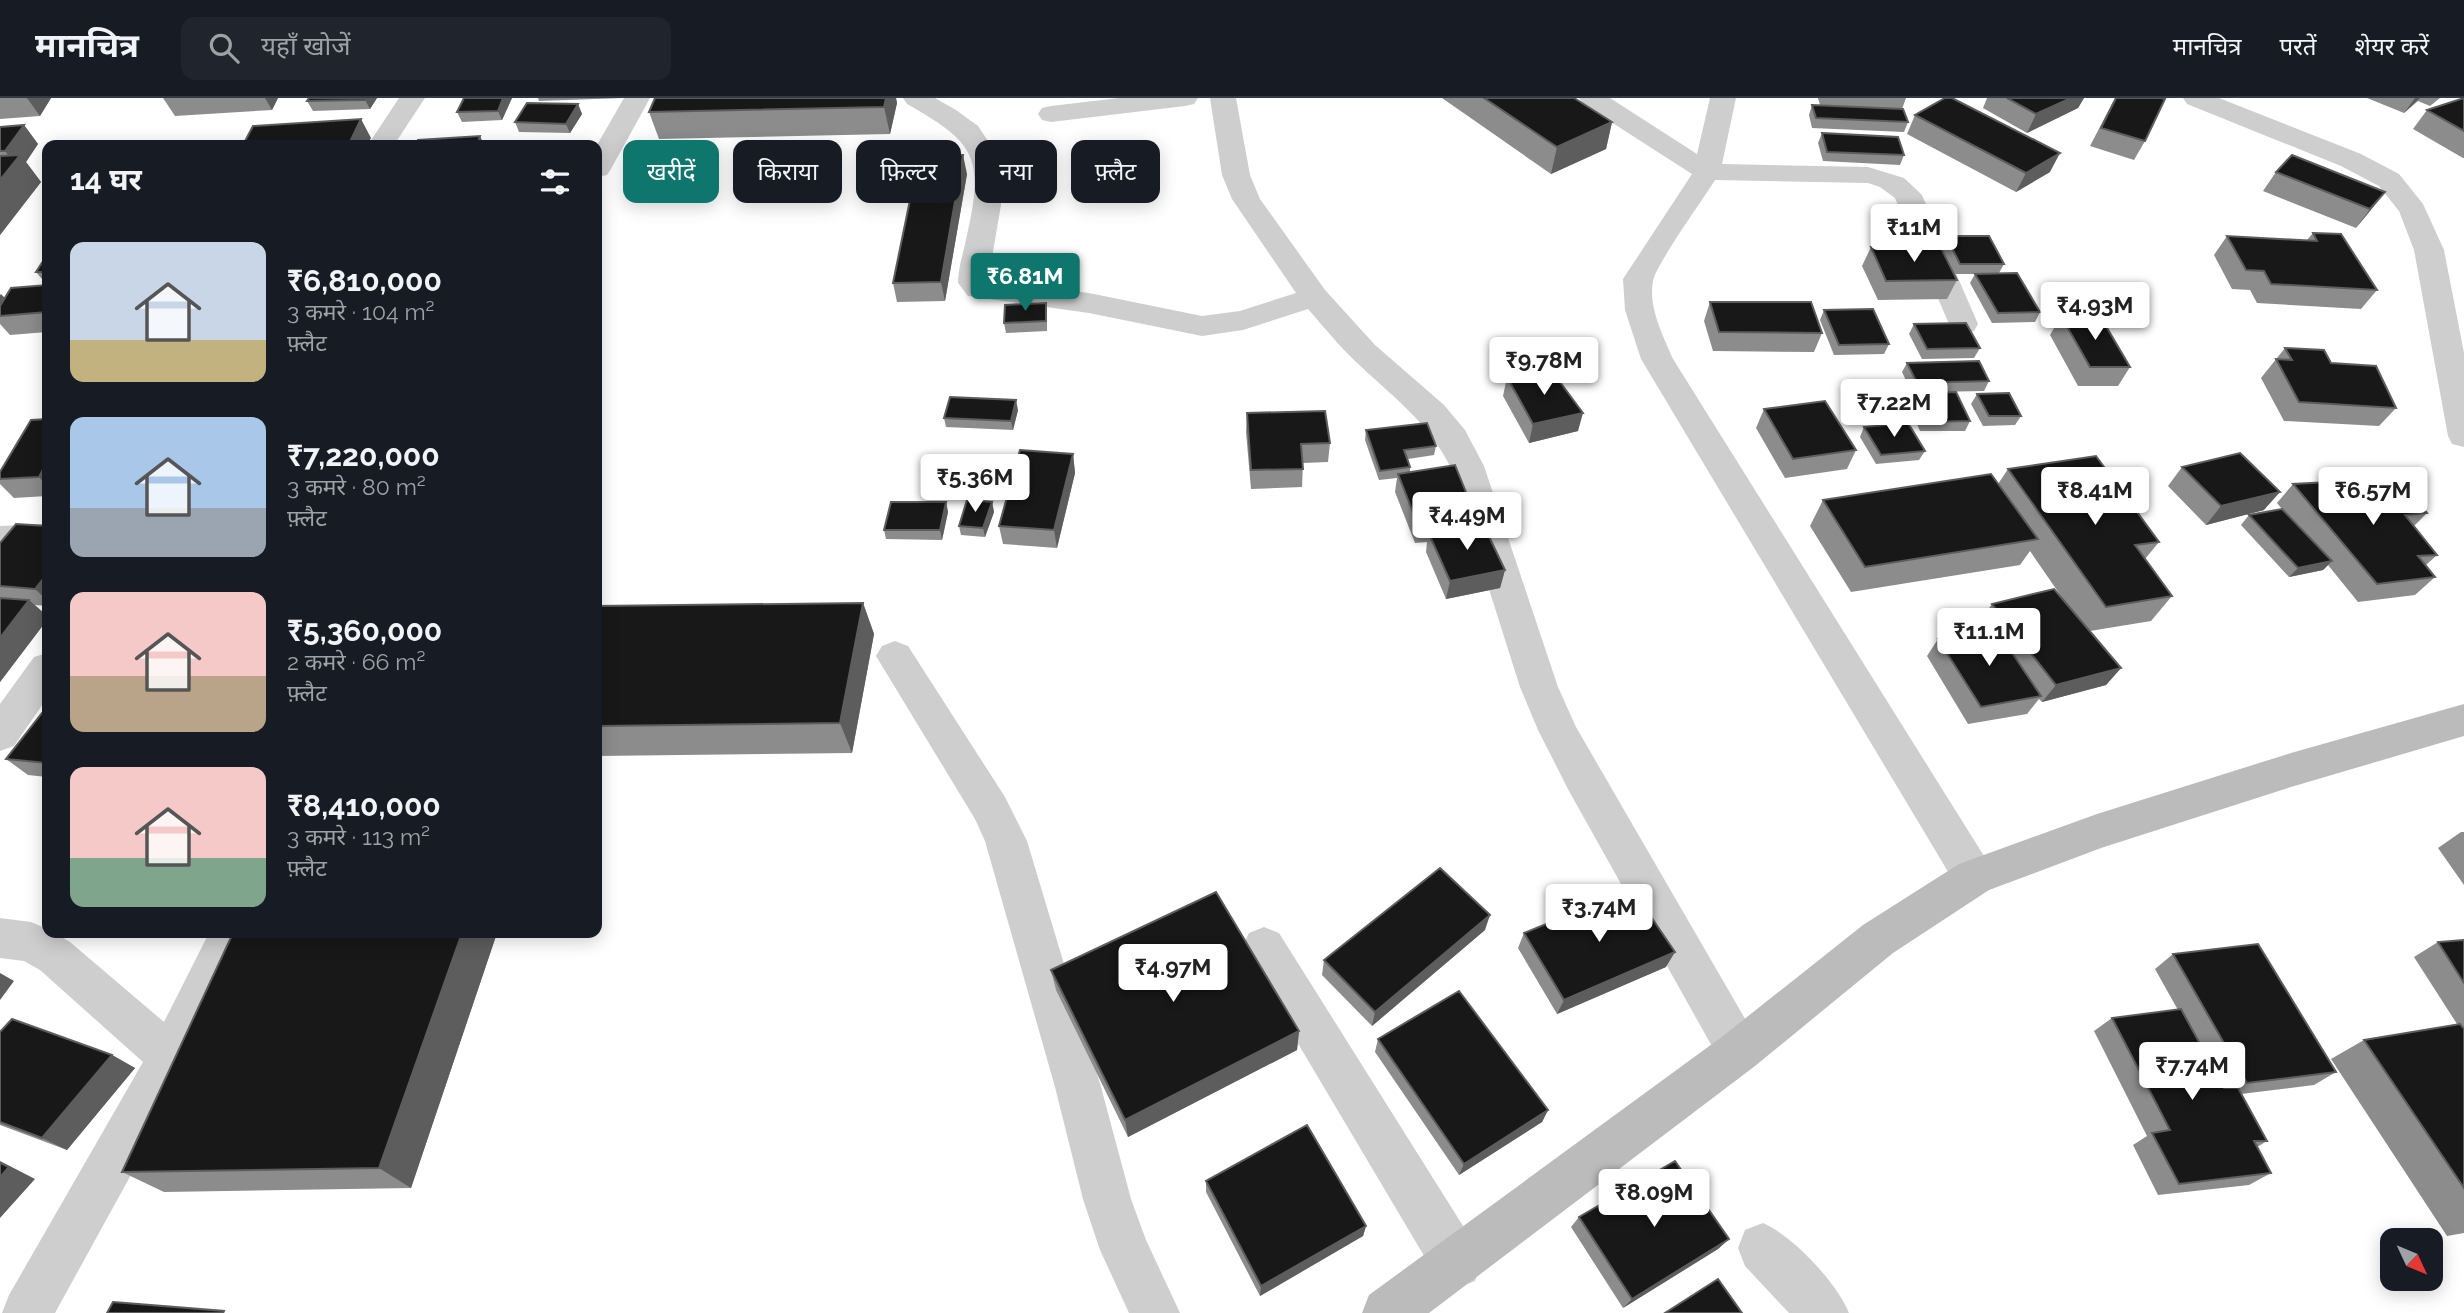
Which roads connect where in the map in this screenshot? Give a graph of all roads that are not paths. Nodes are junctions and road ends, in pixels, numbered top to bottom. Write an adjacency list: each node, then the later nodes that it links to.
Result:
1 (412, 98): 10 (street)
2 (637, 98): 11 (street)
3 (916, 98): 13 (street)
4 (1185, 98): 9 (street)
5 (1223, 98): 13 (street)
6 (1592, 98): 12 (street)
7 (1723, 98): 12 (street)
8 (2196, 98): 15 (street)
9 (1051, 114)
10 (385, 140)
11 (602, 160)
12 (1707, 172): 14 (street); 22 (street)
13 (1314, 297): 26 (street)
14 (1964, 324)
15 (2464, 436)
16 (42, 537): 17 (street)
17 (0, 539)
18 (895, 656): 31 (street)
19 (42, 674): 21 (street)
20 (2464, 720): 22 (street)
21 (3, 725)
22 (1975, 877): 26 (street)
23 (0, 938): 27 (street)
24 (229, 938): 27 (street)
25 (1264, 947): 29 (street)
26 (1739, 1051): 29 (street)
27 (171, 1057): 30 (street)
28 (1763, 1248): 33 (street)
29 (1457, 1263): 32 (street)
30 (27, 1313)
31 (1155, 1313)
32 (1387, 1313)
33 (1824, 1313)

